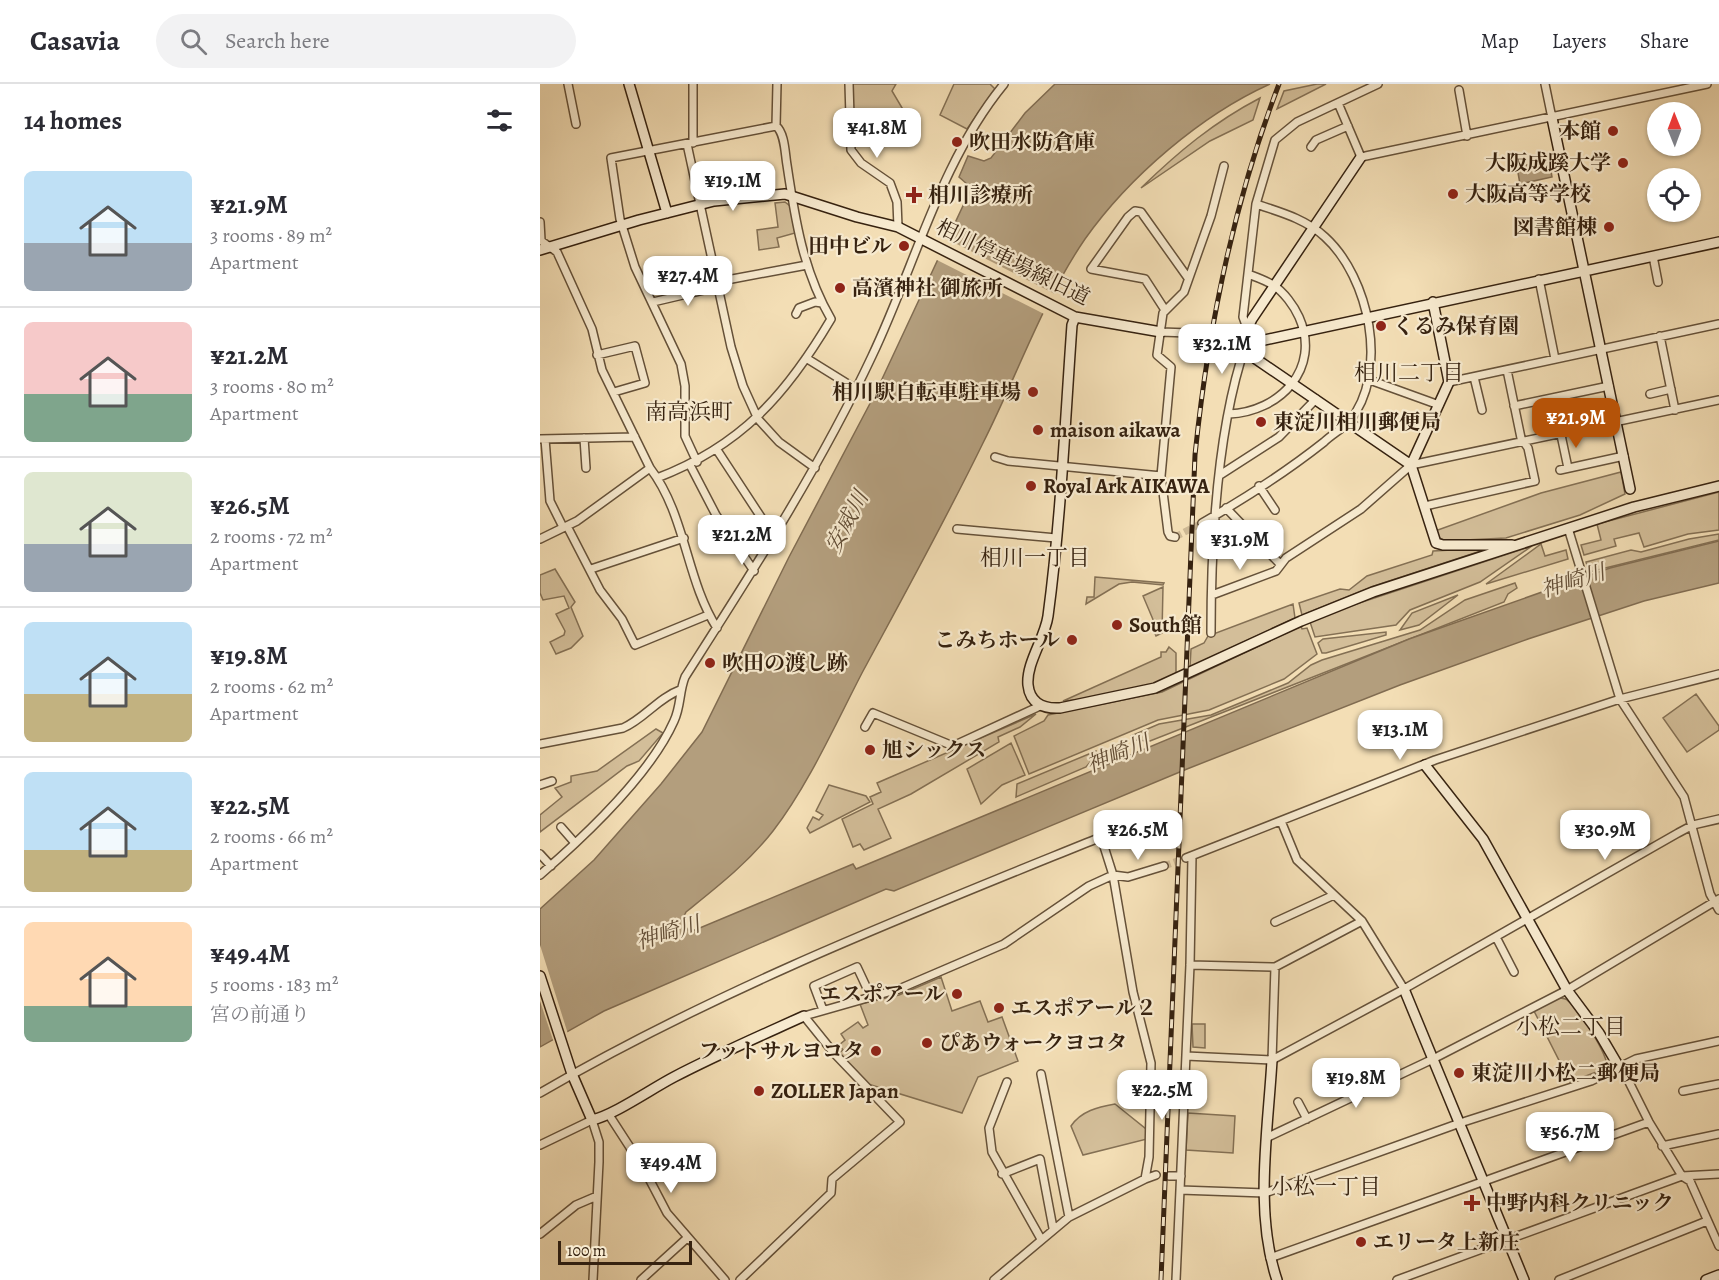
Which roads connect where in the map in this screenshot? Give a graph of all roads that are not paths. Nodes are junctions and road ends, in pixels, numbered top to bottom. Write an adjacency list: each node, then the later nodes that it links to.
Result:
1 (568, 84): 14 (street)
2 (630, 84): 21 (street)
3 (693, 84): 19 (street)
4 (777, 84): 15 (street)
5 (849, 84): 18 (street)
6 (1004, 84): 32 (street)
7 (1378, 84): 11 (street)
8 (1545, 84): 12 (street)
9 (1705, 84): 12 (street)
10 (1460, 90): 17 (street)
11 (1338, 103): 16 (street); 25 (street)
12 (1552, 118): 17 (street); 37 (street)
13 (910, 123): 18 (street)
14 (576, 124)
15 (776, 126): 19 (street); 24 (street)
16 (1347, 126): 20 (street); 22 (street)
17 (1467, 135): 22 (street)
18 (850, 139): 30 (street)
19 (690, 143): 21 (street); 26 (street)
20 (1311, 147)
21 (649, 152): 27 (street); 29 (street)
22 (1361, 157): 31 (street)
23 (1224, 166): 39 (street)
24 (792, 195): 26 (street, 相川停車場線旧道); 30 (street, 相川停車場線旧道); 36 (street)
25 (1256, 204): 31 (street); 38 (street)
26 (700, 205): 27 (street, 相川停車場線旧道); 42 (street)
27 (667, 213): 29 (street, 相川停車場線旧道)
28 (540, 222): 34 (street)
29 (622, 225): 34 (street, 相川停車場線旧道); 44 (street)
30 (898, 227): 32 (street, 相川停車場線旧道)
31 (1314, 228): 43 (street); 49 (street)
32 (924, 240): 50 (street, 相川停車場線旧道); 69 (street)
33 (1719, 242): 35 (street)
34 (543, 244): 60 (street)
35 (1653, 256): 37 (street); 41 (street)
36 (807, 265): 42 (street); 46 (street)
37 (1584, 270): 40 (street); 59 (street)
38 (1248, 274): 43 (street); 52 (street)
39 (1188, 278): 47 (street); 47 (street)
40 (1539, 279): 45 (street); 62 (street)
41 (1658, 282)
42 (717, 285): 44 (street); 80 (street)
43 (1274, 286): 52 (street); 53 (street)
44 (653, 302): 91 (street)
45 (1433, 302): 49 (street); 66 (street)
46 (822, 303): 48 (street); 61 (street)
47 (1165, 310): 54 (street)
48 (795, 314)
49 (1367, 315): 53 (street); 65 (street)
50 (1075, 317): 54 (street, 相川停車場線旧道); 93 (street)
51 (1719, 324): 56 (street)
52 (1247, 328): 58 (street)
53 (1303, 330): 58 (street); 67 (street)
54 (1161, 332): 55 (street); 98 (street)
55 (1189, 333)
56 (1660, 336): 59 (street); 70 (street)
57 (1225, 339): 58 (street)
58 (1246, 344): 67 (street); 79 (street)
59 (1601, 349): 62 (street); 68 (street)
60 (597, 355): 71 (street); 71 (street)
61 (806, 358): 69 (street); 80 (street)
62 (1555, 359): 63 (street)
63 (1507, 370): 64 (street); 76 (street)
64 (1474, 377): 66 (street); 77 (street)
65 (1367, 379): 75 (street); 81 (street)
66 (1449, 382): 75 (street)
67 (1293, 383): 73 (street); 79 (street)
68 (1609, 386): 76 (street); 82 (street)
69 (856, 389): 96 (street)
70 (1671, 389): 72 (street); 78 (street)
71 (614, 392): 84 (street)
72 (1650, 394)
73 (1316, 399): 81 (street); 97 (street)
74 (1719, 400): 78 (street)
75 (1440, 405): 92 (street)
76 (1514, 406): 87 (street)
77 (1482, 410)
78 (1675, 410): 82 (street)
79 (1229, 414): 97 (street)
80 (758, 419): 88 (street); 96 (street)
81 (1349, 421): 92 (street); 100 (street)
82 (1617, 423): 83 (street); 89 (street)
83 (1561, 435): 87 (street); 89 (street)
84 (635, 437): 85 (street); 95 (street)
85 (584, 438): 86 (street); 94 (street)
86 (542, 439): 108 (street)
87 (1524, 443): 92 (street); 103 (street)
88 (717, 450): 91 (street); 111 (street)
89 (1624, 456): 102 (street)
90 (995, 457): 93 (street)
91 (694, 464): 99 (street); 119 (street)
92 (1411, 465): 103 (street); 117 (street)
93 (1063, 467): 98 (street); 114 (street)
94 (586, 468)
95 (650, 468): 99 (street); 108 (street)
96 (815, 468): 111 (street)
97 (1220, 475): 106 (street)
98 (1161, 476): 112 (street)
99 (657, 478): 113 (street)
100 (1260, 486): 104 (street); 105 (street)
101 (1719, 486): 109 (street)
102 (1630, 489)
103 (1425, 506): 116 (street)
104 (1226, 508): 106 (street); 117 (street)
105 (1275, 510)
106 (1217, 515): 107 (street); 120 (street)
107 (1202, 523)
108 (565, 527): 115 (street); 118 (street)
109 (1568, 528): 116 (street); 126 (street)
110 (957, 529): 114 (street)
111 (774, 537): 119 (street)
112 (1175, 537)
113 (684, 538): 118 (street); 121 (street)
114 (1056, 538): 127 (street)
115 (540, 539)
116 (1514, 545): 127 (street)
117 (1280, 564): 120 (street)
118 (591, 569): 121 (street)
119 (754, 571): 122 (street)
120 (1212, 595): 123 (street)
121 (708, 615): 122 (street)
122 (717, 628): 125 (street)
123 (1211, 633)
124 (1719, 674): 126 (street)
125 (680, 690): 129 (street); 137 (street)
126 (1620, 699): 130 (street); 135 (street)
127 (1041, 706): 128 (street)
128 (865, 726)
129 (540, 744)
130 (1425, 765): 134 (street); 146 (street)
131 (552, 781): 132 (street)
132 (540, 785)
133 (1719, 819): 135 (street)
134 (1281, 821): 143 (street); 150 (street)
135 (1693, 825): 144 (street); 146 (street)
136 (561, 827): 137 (street)
137 (575, 843): 139 (street)
138 (540, 854): 139 (street)
139 (551, 866): 141 (street)
140 (1164, 866): 142 (street)
141 (540, 875)
142 (1113, 875): 156 (street); 164 (street); 186 (street)
143 (1334, 895): 147 (street); 148 (street)
144 (1717, 899): 145 (street); 155 (street)
145 (1719, 910)
146 (1528, 918): 149 (street); 155 (street)
147 (1362, 921): 151 (street); 154 (street)
148 (1275, 922)
149 (1496, 937): 152 (street); 154 (street)
150 (1190, 965): 151 (street); 160 (street)
151 (1275, 967): 162 (street)
152 (1514, 972)
153 (540, 976): 164 (street)
154 (1404, 989): 161 (street); 162 (street)
155 (1567, 990): 161 (street); 163 (street)
156 (871, 997): 157 (street); 157 (street)
157 (823, 1010): 158 (street)
158 (804, 1016): 171 (street); 204 (street)
159 (1719, 1041): 163 (street)
160 (1186, 1056): 162 (street); 184 (street)
161 (1433, 1059): 172 (street); 175 (street)
162 (1272, 1060): 177 (street)
163 (1620, 1067): 174 (street); 175 (street)
164 (571, 1071): 169 (street); 173 (street)
165 (1041, 1074): 191 (street)
166 (1007, 1082): 180 (street)
167 (1719, 1084): 168 (street)
168 (1683, 1091)
169 (540, 1093)
170 (1298, 1102): 172 (street)
171 (609, 1115): 173 (street); 195 (street)
172 (1306, 1119): 177 (street)
173 (592, 1120): 178 (street); 190 (street)
174 (1649, 1122): 179 (street); 187 (street)
175 (1460, 1123): 187 (street); 189 (street)
176 (1719, 1134): 179 (street)
177 (1268, 1137): 189 (street)
178 (540, 1145)
179 (1662, 1146): 185 (street)
180 (1002, 1174): 193 (street); 196 (street)
181 (1719, 1174): 185 (street)
182 (1156, 1175): 186 (street)
183 (1169, 1176): 184 (street)
184 (1181, 1176): 188 (street)
185 (1682, 1176): 192 (street); 197 (street)
186 (1145, 1179): 191 (street)
187 (1483, 1181): 197 (street); 199 (street)
188 (1180, 1190): 189 (street); 206 (street)
189 (1265, 1193): 199 (street)
190 (597, 1196): 194 (street); 201 (street)
191 (1069, 1217): 193 (street)
192 (1707, 1221): 198 (street); 210 (street)
193 (1053, 1228): 196 (street)
194 (540, 1234)
195 (686, 1239): 202 (street); 203 (street)
196 (1041, 1239): 205 (street)
197 (1508, 1242): 208 (street); 209 (street)
198 (1719, 1246)
199 (1270, 1258): 207 (street)
200 (1719, 1275): 211 (street)
201 (593, 1280)
202 (641, 1280)
203 (724, 1280)
204 (740, 1280)
205 (994, 1280)
206 (1176, 1280)
207 (1277, 1280)
208 (1397, 1280)
209 (1524, 1280)
210 (1559, 1280)
211 (1706, 1280)

